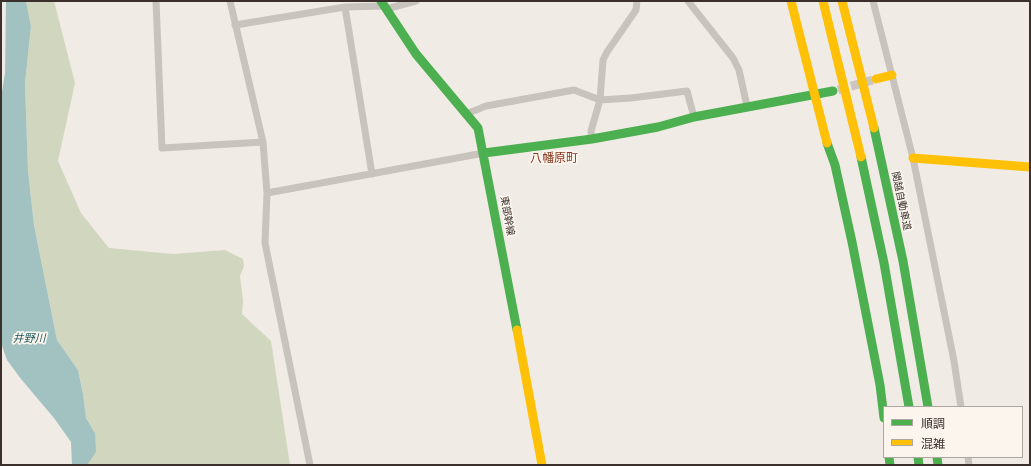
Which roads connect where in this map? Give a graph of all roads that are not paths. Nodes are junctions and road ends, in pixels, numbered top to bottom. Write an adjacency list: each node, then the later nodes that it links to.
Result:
1 (156, 1): 22 (street)
2 (230, 1): 12 (street)
3 (416, 1): 10 (street)
4 (637, 1): 17 (street)
5 (688, 1): 18 (street)
6 (791, 1): 16 (main road)
7 (823, 1): 28 (main road)
8 (842, 1): 29 (main road, 関越自動車道)
9 (873, 1): 13 (street)
10 (384, 5): 11 (street); 19 (main road, 東部幹線)
11 (345, 7): 12 (street); 26 (street)
12 (235, 25): 22 (street)
13 (892, 76): 14 (main road); 24 (street)
14 (876, 79)
15 (833, 91): 16 (main road)
16 (814, 94): 18 (main road); 31 (main road)
17 (600, 100): 19 (street); 20 (street); 21 (street)
18 (747, 106): 20 (main road)
19 (466, 114): 23 (main road, 東部幹線)
20 (694, 117): 21 (main road)
21 (592, 139): 23 (main road)
22 (263, 142): 27 (street)
23 (484, 153): 26 (street); 33 (main road, 東部幹線)
24 (913, 158): 25 (main road); 30 (street)
25 (1030, 167)
26 (372, 174): 27 (street)
27 (267, 193): 32 (street)
28 (909, 406)
29 (928, 406)
30 (961, 406)
31 (883, 410)
32 (310, 465)
33 (542, 465)

